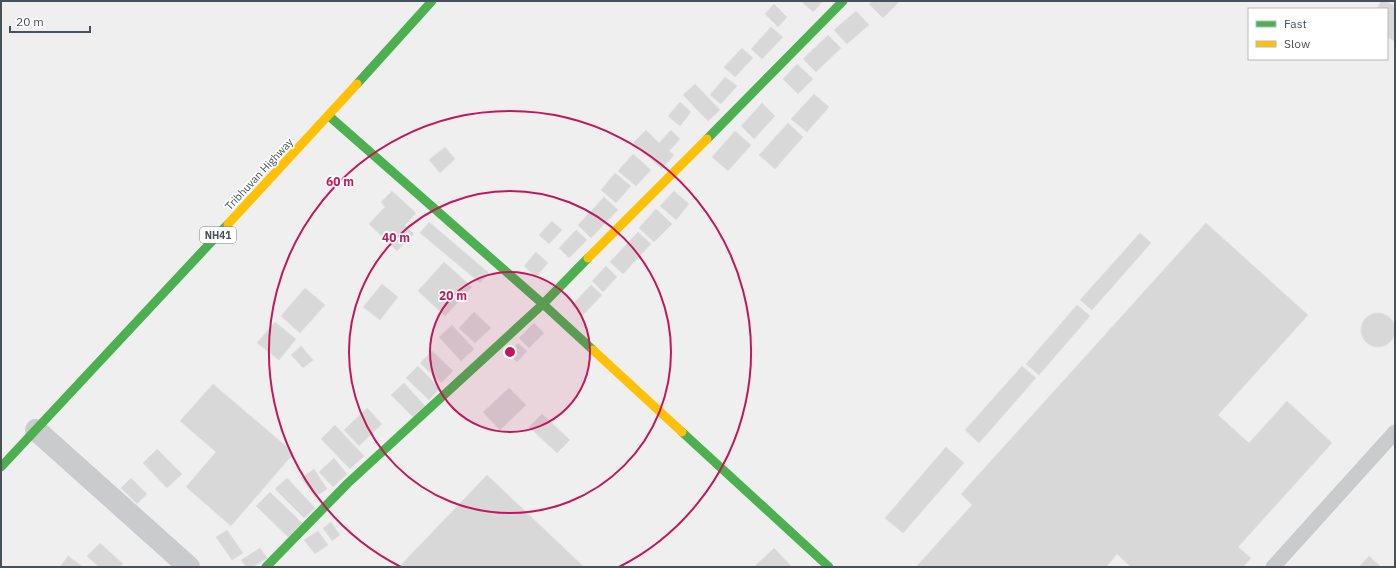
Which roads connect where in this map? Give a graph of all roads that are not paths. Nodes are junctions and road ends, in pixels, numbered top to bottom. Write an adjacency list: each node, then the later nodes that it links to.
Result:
1 (432, 1): 3 (main road, Tribhuvan Highway / NH41)
2 (843, 1): 4 (main road)
3 (329, 116): 4 (main road); 5 (main road, Tribhuvan Highway / NH41)
4 (543, 304): 9 (main road); 10 (main road)
5 (36, 430): 7 (main road, Tribhuvan Highway / NH41); 8 (street)
6 (1395, 432): 11 (lane)
7 (1, 466)
8 (189, 567)
9 (266, 567)
10 (828, 567)
11 (1273, 567)

